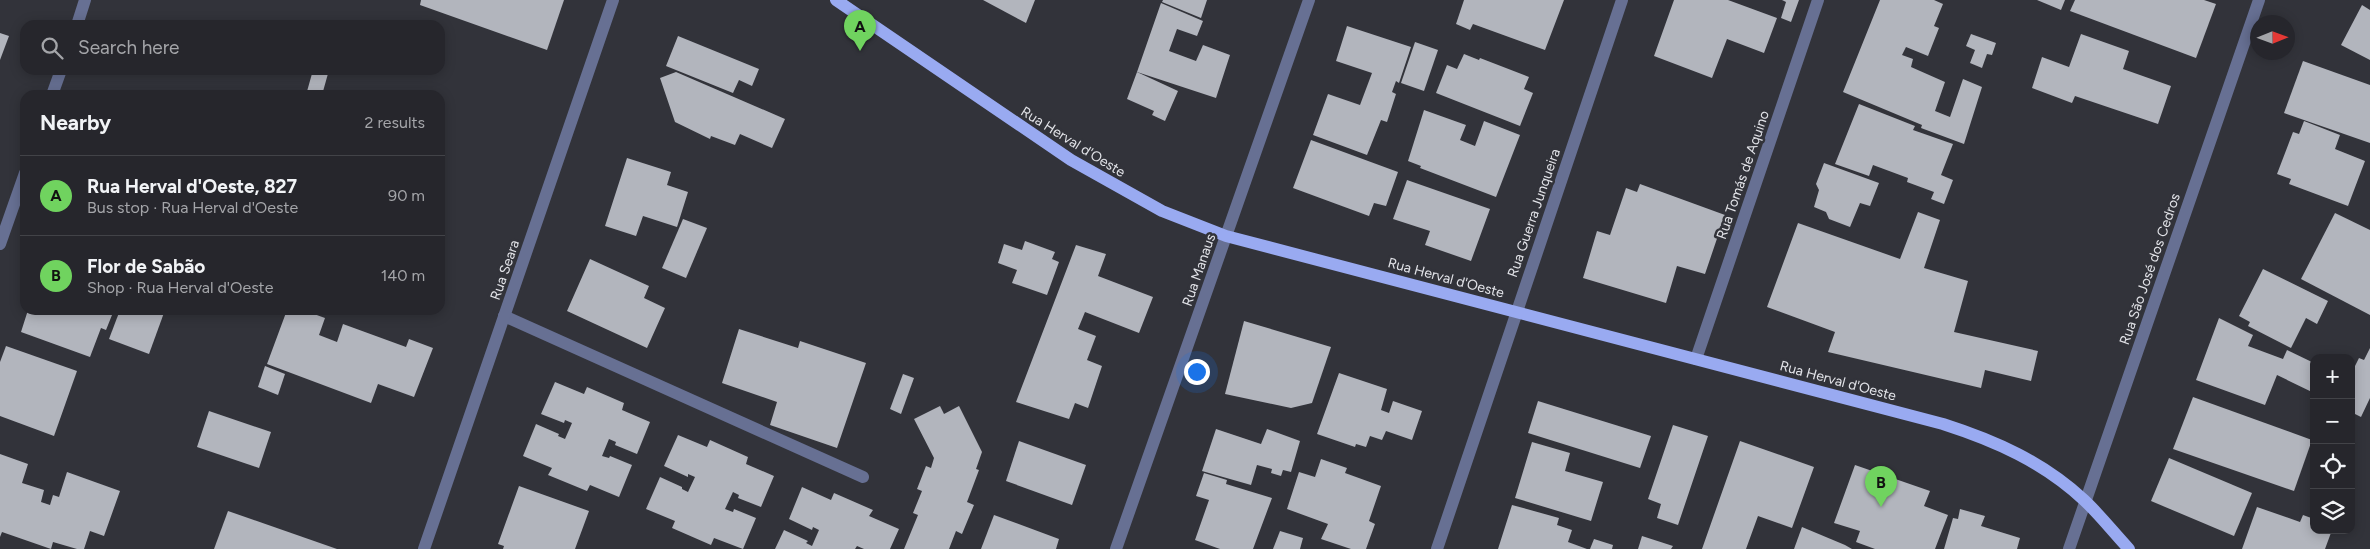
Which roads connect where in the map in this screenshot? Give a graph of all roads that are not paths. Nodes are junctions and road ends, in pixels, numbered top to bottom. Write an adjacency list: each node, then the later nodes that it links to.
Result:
1 (85, 0): 8 (street)
2 (613, 0): 15 (street, Rua Seara)
3 (836, 0): 12 (main road, Rua Herval d'Oeste)
4 (1309, 0): 12 (street, Rua Manaus)
5 (1622, 0): 14 (street, Rua Guerra Junqueira)
6 (1818, 0): 16 (street, Rua Tomás de Aquino)
7 (2260, 0): 18 (street, Rua São José dos Cedros)
8 (79, 20)
9 (59, 75): 10 (street)
10 (54, 90)
11 (20, 187): 13 (street)
12 (1226, 236): 14 (main road, Rua Herval d'Oeste); 20 (street, Rua Manaus)
13 (0, 244)
14 (1517, 312): 16 (main road, Rua Herval d'Oeste); 21 (street, Rua Guerra Junqueira)
15 (504, 316): 17 (street); 19 (street, Rua Seara)
16 (1696, 359): 18 (main road, Rua Herval d'Oeste)
17 (863, 477)
18 (2085, 501): 22 (street, Rua São José dos Cedros); 23 (main road, Rua Herval d'Oeste)
19 (424, 549)
20 (1116, 549)
21 (1437, 549)
22 (2068, 549)
23 (2128, 549)

